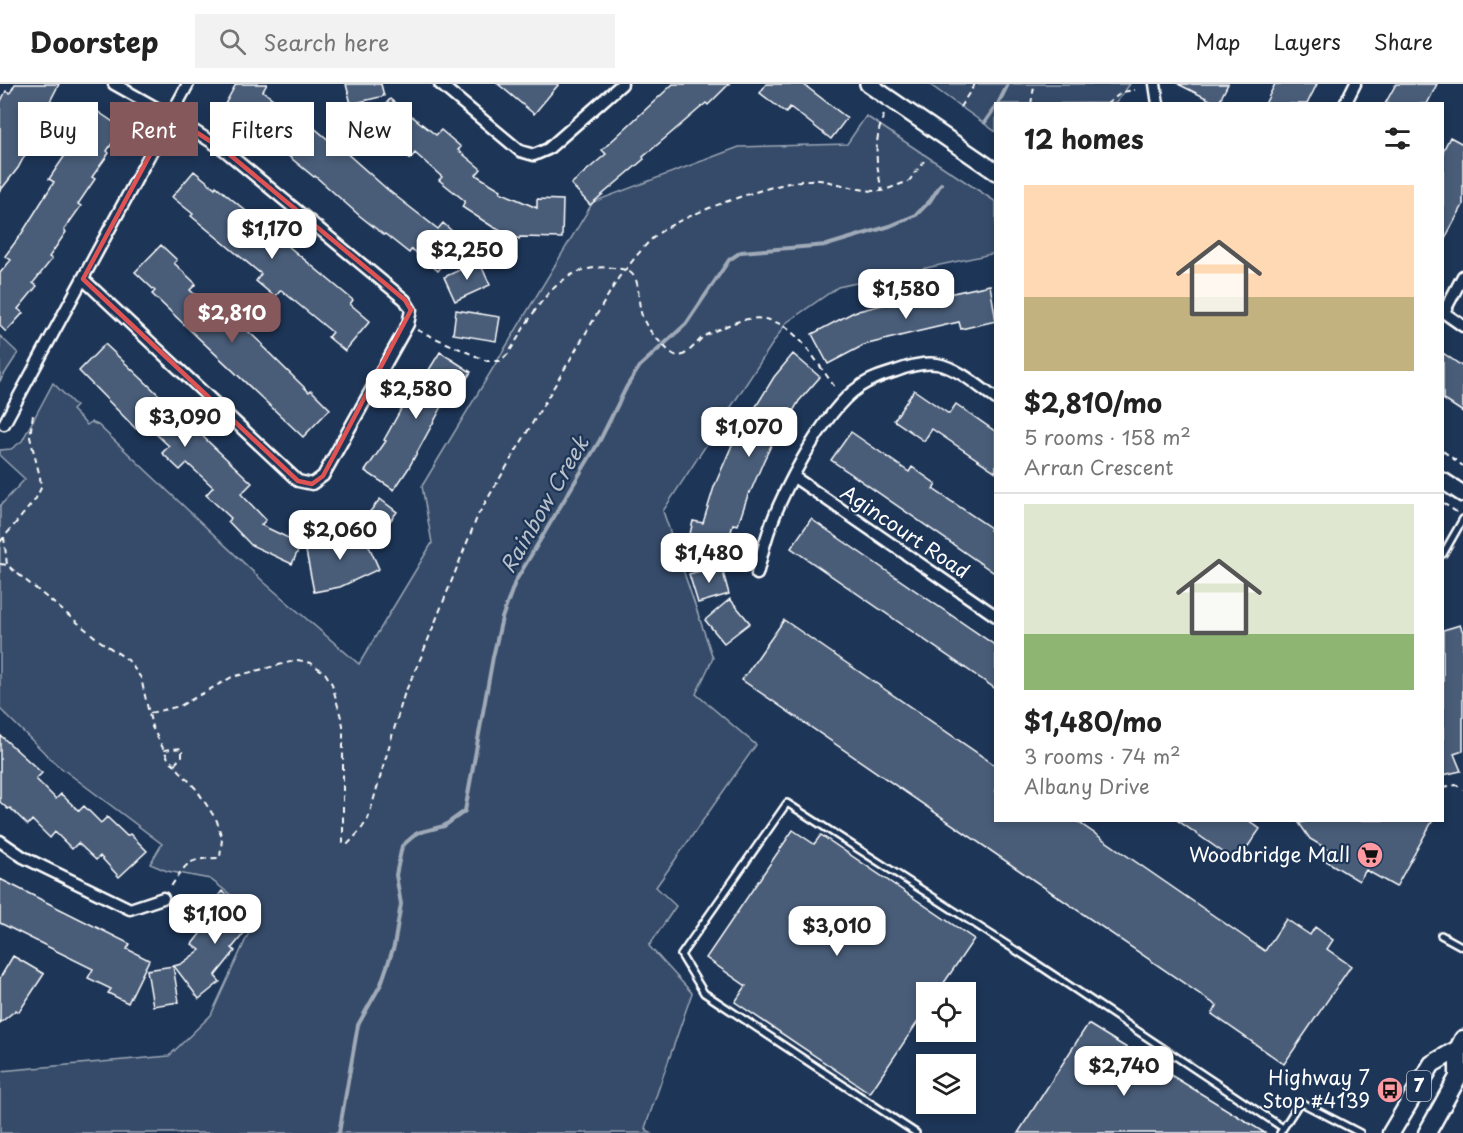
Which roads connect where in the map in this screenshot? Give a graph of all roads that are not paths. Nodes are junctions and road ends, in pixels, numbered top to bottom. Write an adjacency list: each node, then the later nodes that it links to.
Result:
1 (114, 84): 8 (street)
2 (188, 84): 9 (street)
3 (440, 84): 4 (street)
4 (622, 84)
5 (868, 84): 14 (street)
6 (1155, 84): 10 (street)
7 (1355, 84): 11 (street)
8 (146, 102)
9 (178, 102)
10 (1158, 102)
11 (1346, 102)
12 (198, 133): 16 (street)
13 (149, 156): 16 (street)
14 (994, 171)
15 (1463, 276): 17 (street)
16 (83, 279): 21 (street)
17 (1444, 310)
18 (1444, 313): 19 (street)
19 (1463, 326)
20 (994, 397): 22 (street)
21 (4, 424)
22 (794, 477): 27 (street); 28 (street, Agincourt Road)
23 (1444, 483): 24 (street)
24 (1463, 494)
25 (1463, 518): 26 (lane)
26 (1444, 552)
27 (757, 574)
28 (994, 615)
29 (0, 841): 30 (street)
30 (163, 898)
31 (1441, 935): 32 (lane)
32 (1463, 947)
33 (1460, 1044): 37 (main road, 7); 38 (main road, 7)
34 (1282, 1131): 35 (lane); 36 (lane)
35 (916, 1133)
36 (1360, 1133)
37 (1391, 1133)
38 (1427, 1133)

